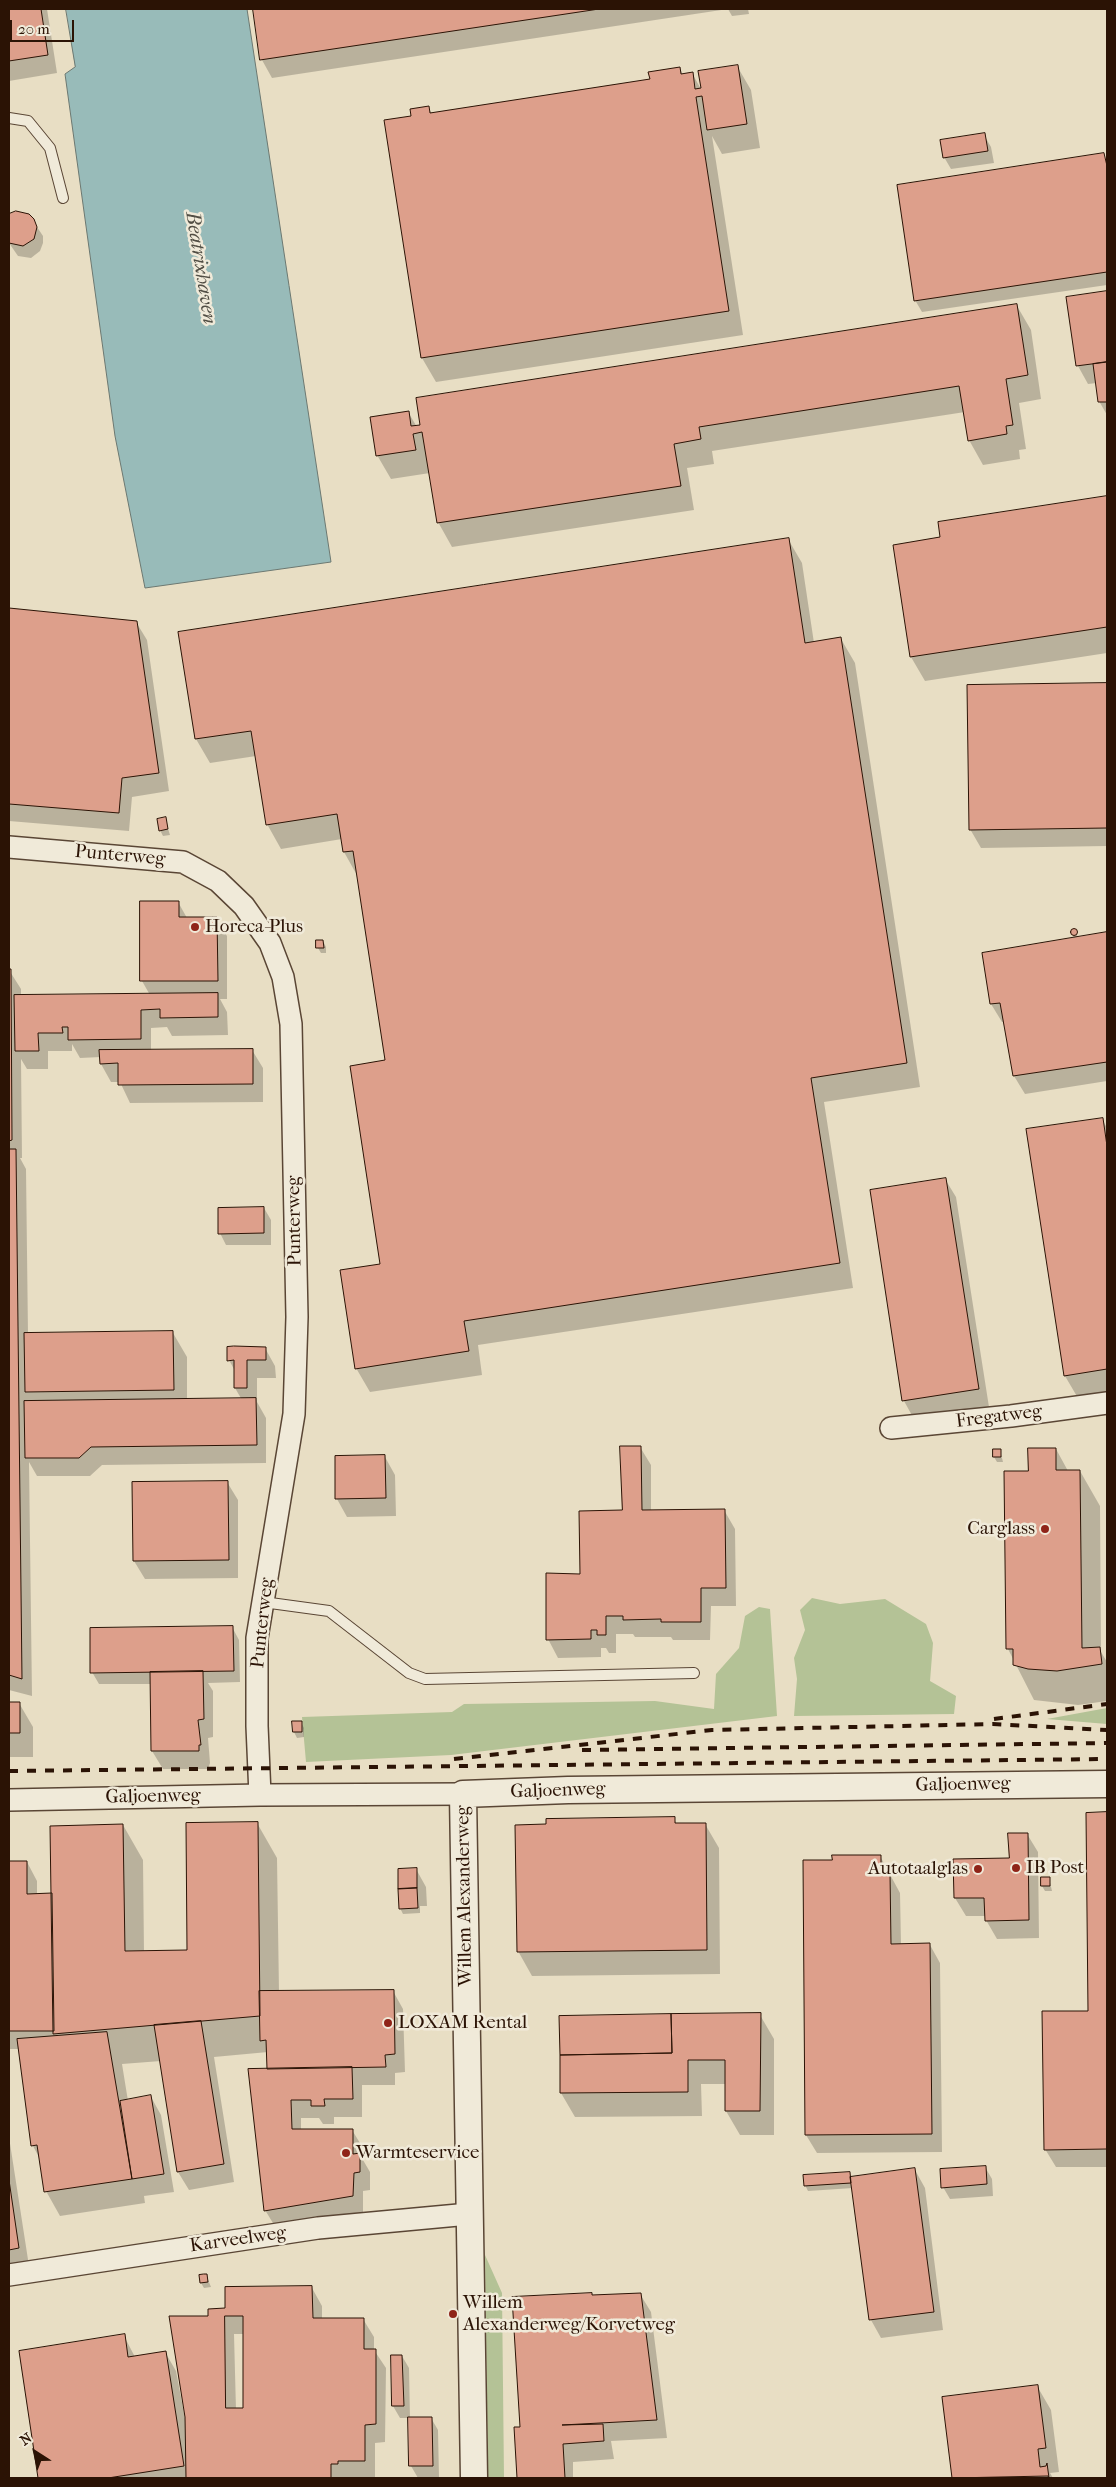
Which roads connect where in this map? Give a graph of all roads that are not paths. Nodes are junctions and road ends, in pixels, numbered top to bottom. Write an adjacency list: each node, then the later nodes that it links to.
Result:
1 (9, 118): 2 (lane)
2 (63, 198)
3 (9, 846): 6 (street, Punterweg)
4 (1107, 1403): 5 (street, Fregatweg)
5 (891, 1428)
6 (263, 1602): 7 (lane); 9 (street, Punterweg)
7 (694, 1673)
8 (1107, 1784): 10 (street, Galjoenweg)
9 (260, 1794): 10 (street, Galjoenweg); 11 (street, Galjoenweg)
10 (463, 1794): 12 (street, Willem Alexanderweg)
11 (9, 1800)
12 (469, 2214): 13 (street, Karveelweg); 14 (street, Willem Alexanderweg)
13 (9, 2274)
14 (474, 2478)

